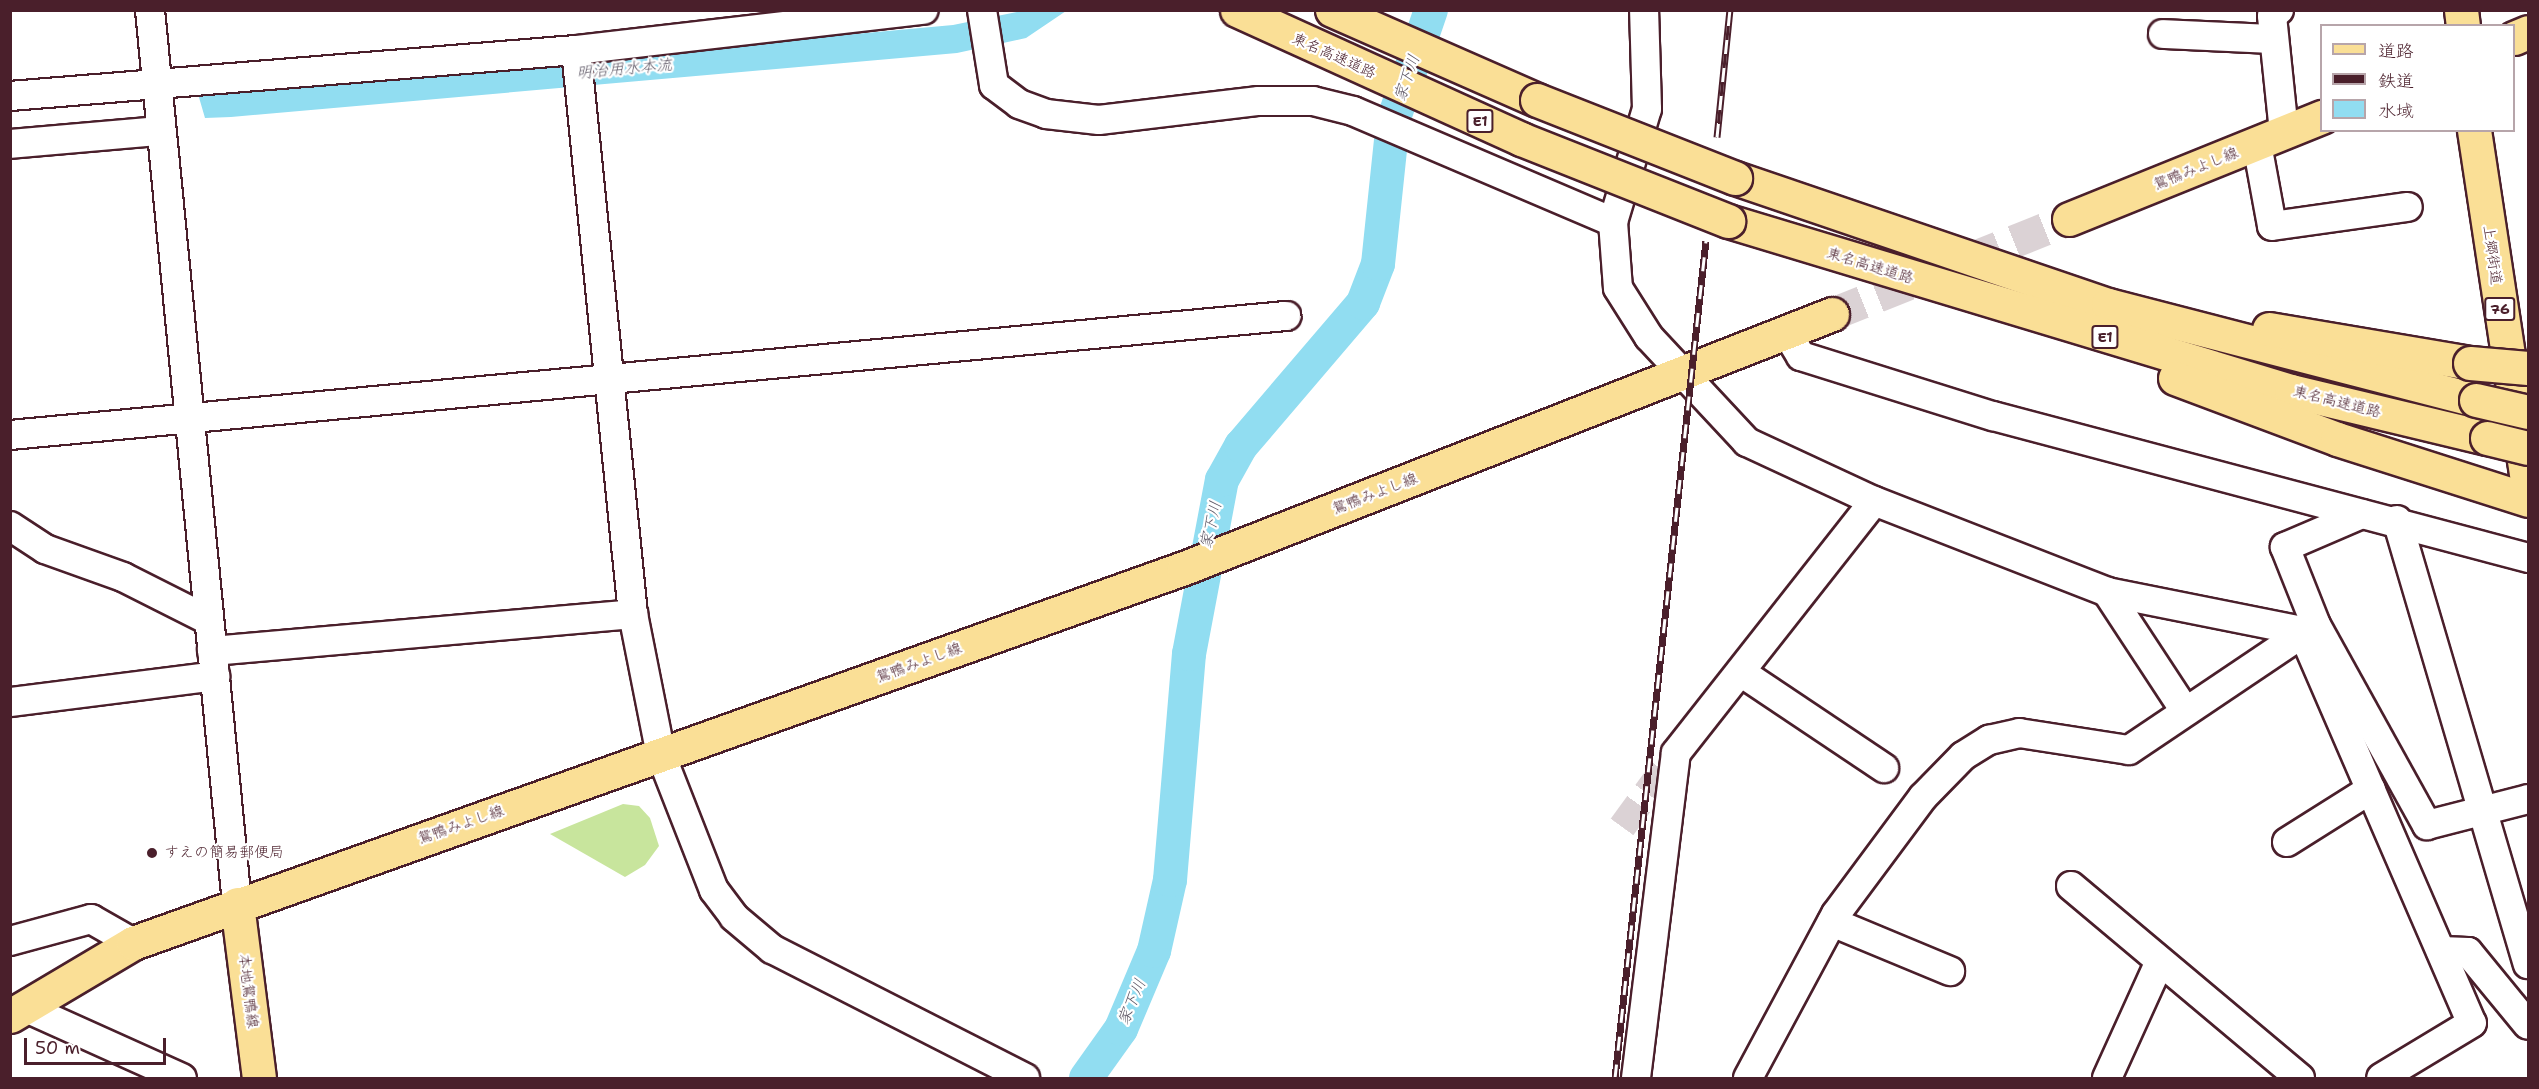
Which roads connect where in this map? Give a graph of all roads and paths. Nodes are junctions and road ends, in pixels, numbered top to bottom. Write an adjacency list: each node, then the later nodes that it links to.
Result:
1 (150, 10): 14 (street)
2 (924, 10): 13 (street)
3 (1237, 10): 29 (main road, 東名高速道路 / E1, bridge)
4 (1332, 10): 16 (main road, E1)
5 (1371, 10): 16 (main road)
6 (1644, 10): 25 (street)
7 (2279, 10): 12 (street)
8 (982, 12): 25 (street)
9 (2529, 32): 11 (main road)
10 (2163, 34): 12 (street)
11 (2515, 38)
12 (2274, 39): 20 (street)
13 (576, 50): 14 (street); 32 (street)
14 (157, 86): 15 (street); 18 (street)
15 (10, 96)
16 (1538, 100): 23 (main road, E1, bridge)
17 (2320, 118): 20 (main road, 鴛鴨みよし線)
18 (160, 127): 21 (street); 34 (street)
19 (2474, 132): 37 (main road, 上郷街道 / 76)
20 (2271, 138): 22 (street); 24 (main road, 鴛鴨みよし線)
21 (10, 144)
22 (2408, 207)
23 (1841, 218): 30 (main road, bridge); 33 (main road, E1, bridge)
24 (2069, 219)
25 (1613, 222): 31 (street)
26 (1832, 314): 28 (main road, 鴛鴨みよし線)
27 (1286, 316): 32 (street)
28 (1787, 333): 31 (main road, 鴛鴨みよし線); 40 (street)
29 (2133, 346): 36 (main road, 東名高速道路 / E1, bridge); 38 (main road)
30 (2529, 368)
31 (1682, 374): 39 (street); 52 (main road, 鴛鴨みよし線)
32 (608, 381): 34 (street); 45 (street)
33 (2529, 412)
34 (188, 419): 35 (street); 46 (street)
35 (10, 435)
36 (2529, 448)
37 (2529, 486)
38 (2529, 500)
39 (1874, 501): 44 (street); 49 (street)
40 (2362, 514): 41 (street); 47 (street)
41 (2397, 520): 43 (street); 56 (street)
42 (10, 526): 46 (street)
43 (2529, 558)
44 (2107, 592): 47 (street); 51 (street)
45 (633, 614): 48 (street); 52 (street)
46 (208, 620): 48 (street)
47 (2309, 628): 51 (street); 54 (street); 56 (street)
48 (213, 663): 50 (street); 59 (street)
49 (1743, 673): 53 (street); 72 (street)
50 (10, 702)
51 (2184, 709): 60 (street)
52 (662, 755): 59 (main road, 鴛鴨みよし線); 71 (street)
53 (1884, 768)
54 (2371, 789): 57 (street); 63 (street)
55 (2529, 799): 56 (street)
56 (2479, 810): 65 (street)
57 (2288, 842)
58 (2071, 886): 64 (street)
59 (237, 904): 62 (main road, 鴛鴨みよし線); 70 (main road, 本地鴛鴨線)
60 (1832, 922): 66 (street); 73 (street)
61 (10, 941): 62 (street)
62 (133, 943): 67 (main road, 鴛鴨みよし線)
63 (2441, 951): 68 (street); 76 (street)
64 (2160, 961): 74 (street); 75 (street)
65 (2529, 964)
66 (1950, 970)
67 (17, 1011): 69 (street)
68 (2529, 1025)
69 (182, 1078)
70 (259, 1078)
71 (1025, 1078)
72 (1636, 1078)
73 (1748, 1078)
74 (2107, 1078)
75 (2300, 1078)
76 (2381, 1078)

